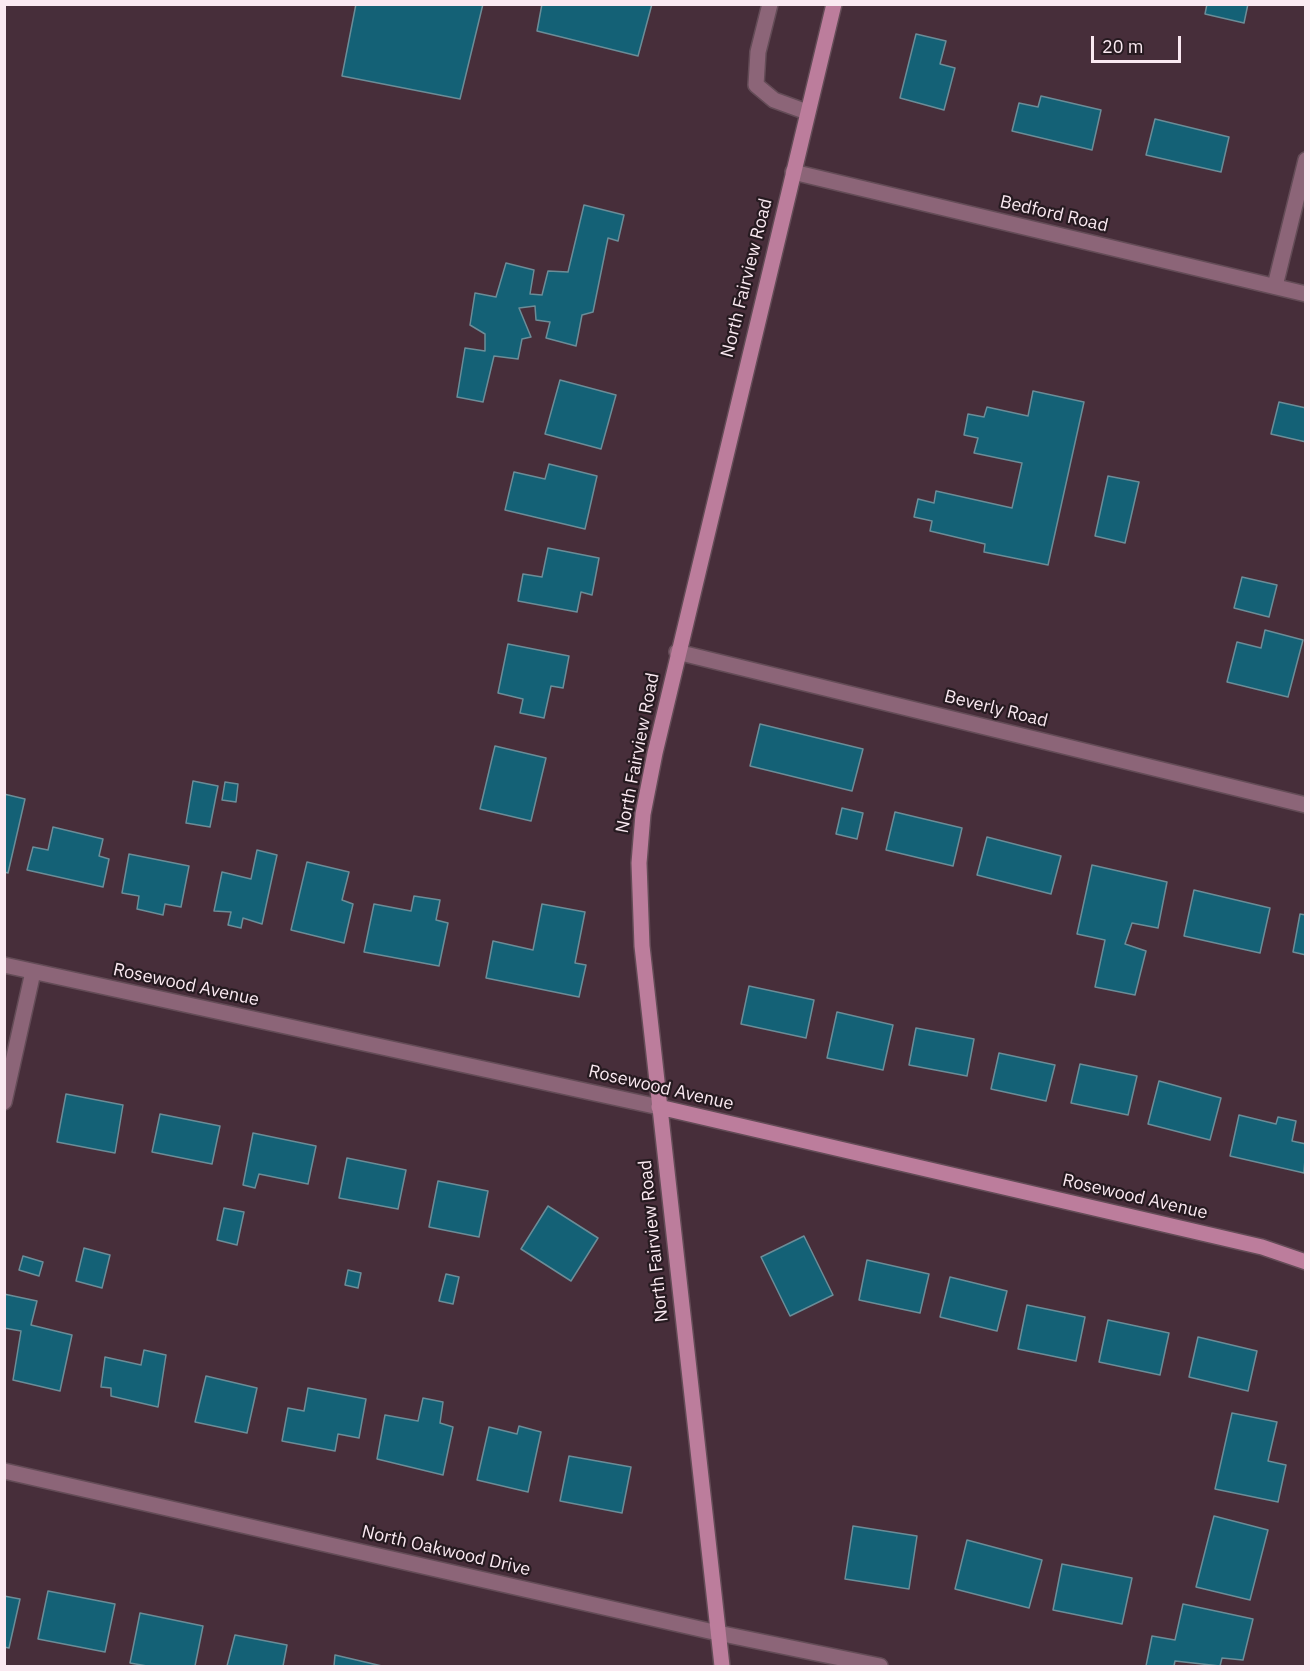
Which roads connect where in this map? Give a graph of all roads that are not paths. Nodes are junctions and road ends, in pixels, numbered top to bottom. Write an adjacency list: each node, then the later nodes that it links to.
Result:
1 (770, 4): 3 (street)
2 (834, 4): 3 (main road, North Fairview Road)
3 (807, 112): 5 (main road, North Fairview Road)
4 (1305, 160): 6 (street)
5 (793, 172): 6 (street, Bedford Road); 8 (main road, North Fairview Road)
6 (1275, 286): 7 (street, Bedford Road)
7 (1305, 294)
8 (677, 652): 9 (street, Beverly Road); 13 (main road, North Fairview Road)
9 (1305, 805)
10 (4, 965): 11 (street, Rosewood Avenue)
11 (33, 972): 12 (street); 13 (street, Rosewood Avenue)
12 (4, 1102)
13 (659, 1107): 14 (main road, Rosewood Avenue); 16 (main road, North Fairview Road)
14 (1305, 1262)
15 (4, 1472): 16 (street, North Oakwood Drive)
16 (718, 1633): 17 (main road, North Fairview Road); 18 (street, North Oakwood Drive)
17 (722, 1666)
18 (880, 1666)

